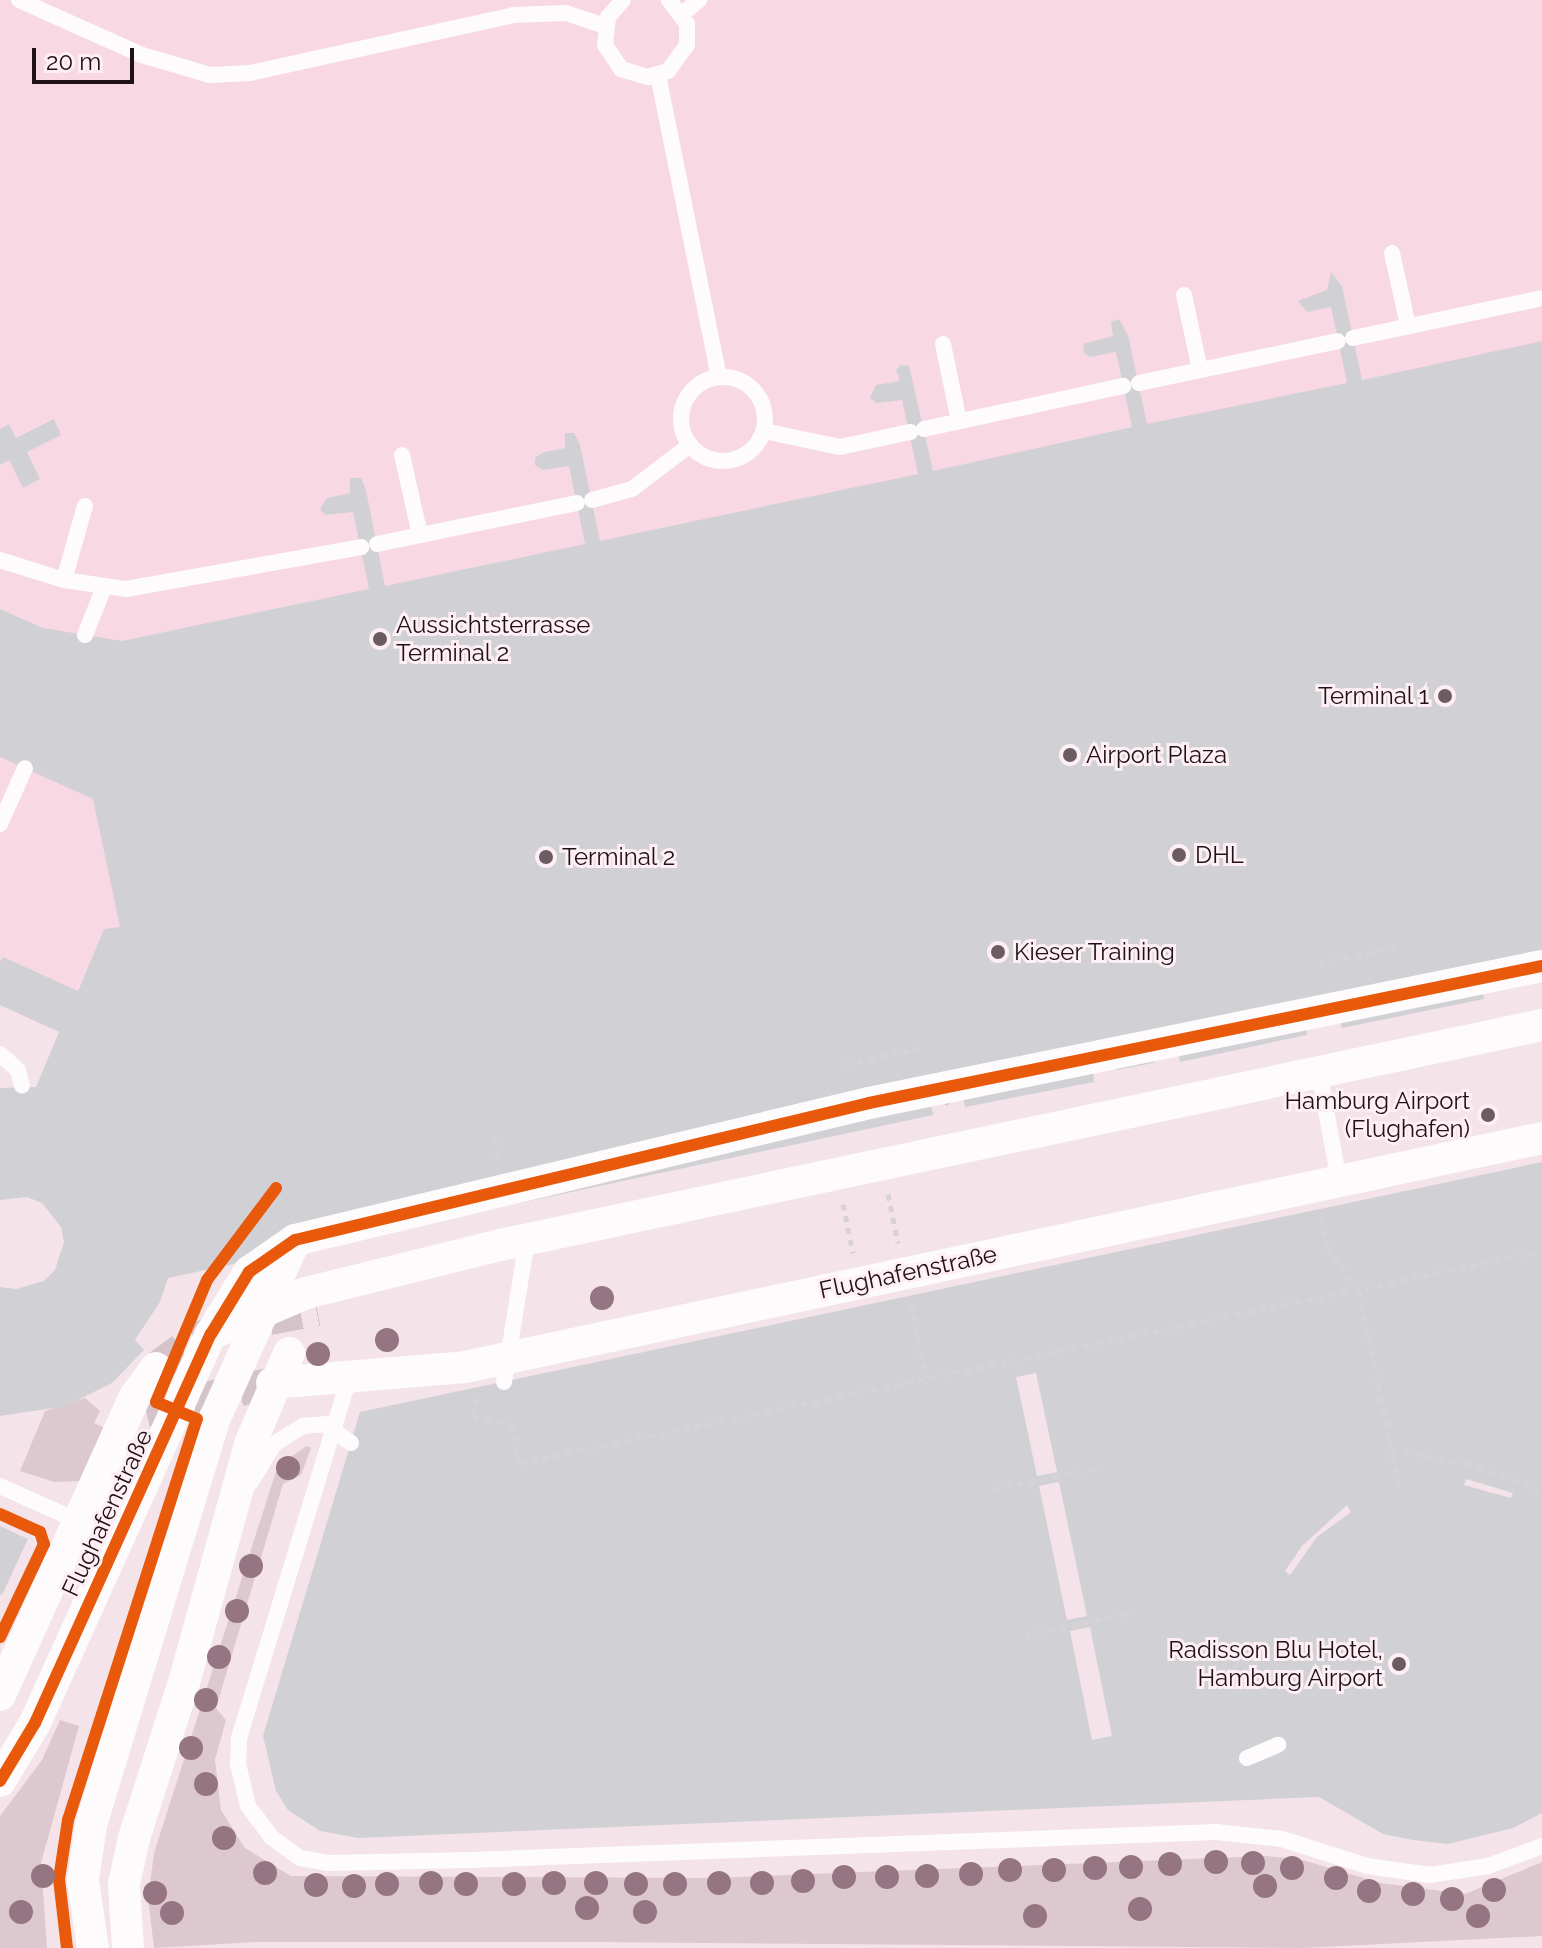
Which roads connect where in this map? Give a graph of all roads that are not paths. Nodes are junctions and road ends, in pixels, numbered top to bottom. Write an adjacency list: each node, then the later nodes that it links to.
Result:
1 (19, 0): 6 (lane)
2 (623, 0): 6 (lane)
3 (669, 0): 5 (lane)
4 (699, 0): 5 (lane)
5 (682, 14): 7 (lane)
6 (605, 26): 7 (lane)
7 (658, 75): 14 (lane)
8 (1392, 253): 11 (lane)
9 (1184, 295): 13 (lane)
10 (1542, 298): 11 (lane)
11 (1408, 326): 13 (lane)
12 (943, 344): 15 (lane)
13 (1200, 370): 15 (lane)
14 (719, 377): 16 (lane); 17 (lane)
15 (959, 421): 16 (lane)
16 (764, 431): 17 (lane)
17 (690, 445): 20 (lane)
18 (402, 455): 20 (lane)
19 (85, 506): 22 (lane)
20 (420, 535): 23 (lane)
21 (0, 560): 22 (lane)
22 (64, 580): 23 (lane)
23 (104, 587): 24 (lane)
24 (85, 635)
25 (25, 768): 26 (lane)
26 (0, 824)
27 (1542, 966): 34 (street)
28 (1542, 1025): 36 (street)
29 (0, 1054): 31 (lane)
30 (1321, 1083): 33 (lane)
31 (22, 1086)
32 (1542, 1138): 33 (street, Flughafenstraße)
33 (1339, 1181): 43 (street, Flughafenstraße)
34 (407, 1213): 35 (street); 35 (street, Flughafenstraße)
35 (305, 1236): 37 (street); 38 (street, Flughafenstraße)
36 (527, 1240): 37 (street); 41 (lane)
37 (258, 1315): 38 (street); 53 (street)
38 (211, 1334): 51 (street, Flughafenstraße)
39 (289, 1353): 42 (street)
40 (156, 1368): 47 (street, Flughafenstraße)
41 (504, 1382)
42 (272, 1383): 43 (street, Flughafenstraße); 46 (street)
43 (347, 1388): 44 (lane); 44 (lane)
44 (335, 1428): 46 (lane); 52 (lane)
45 (0, 1486): 47 (lane)
46 (230, 1518): 54 (street)
47 (78, 1521): 48 (street, Flughafenstraße)
48 (0, 1695)
49 (1278, 1745): 50 (lane)
50 (1247, 1758)
51 (0, 1781)
52 (1542, 1846)
53 (93, 1948)
54 (128, 1948)

